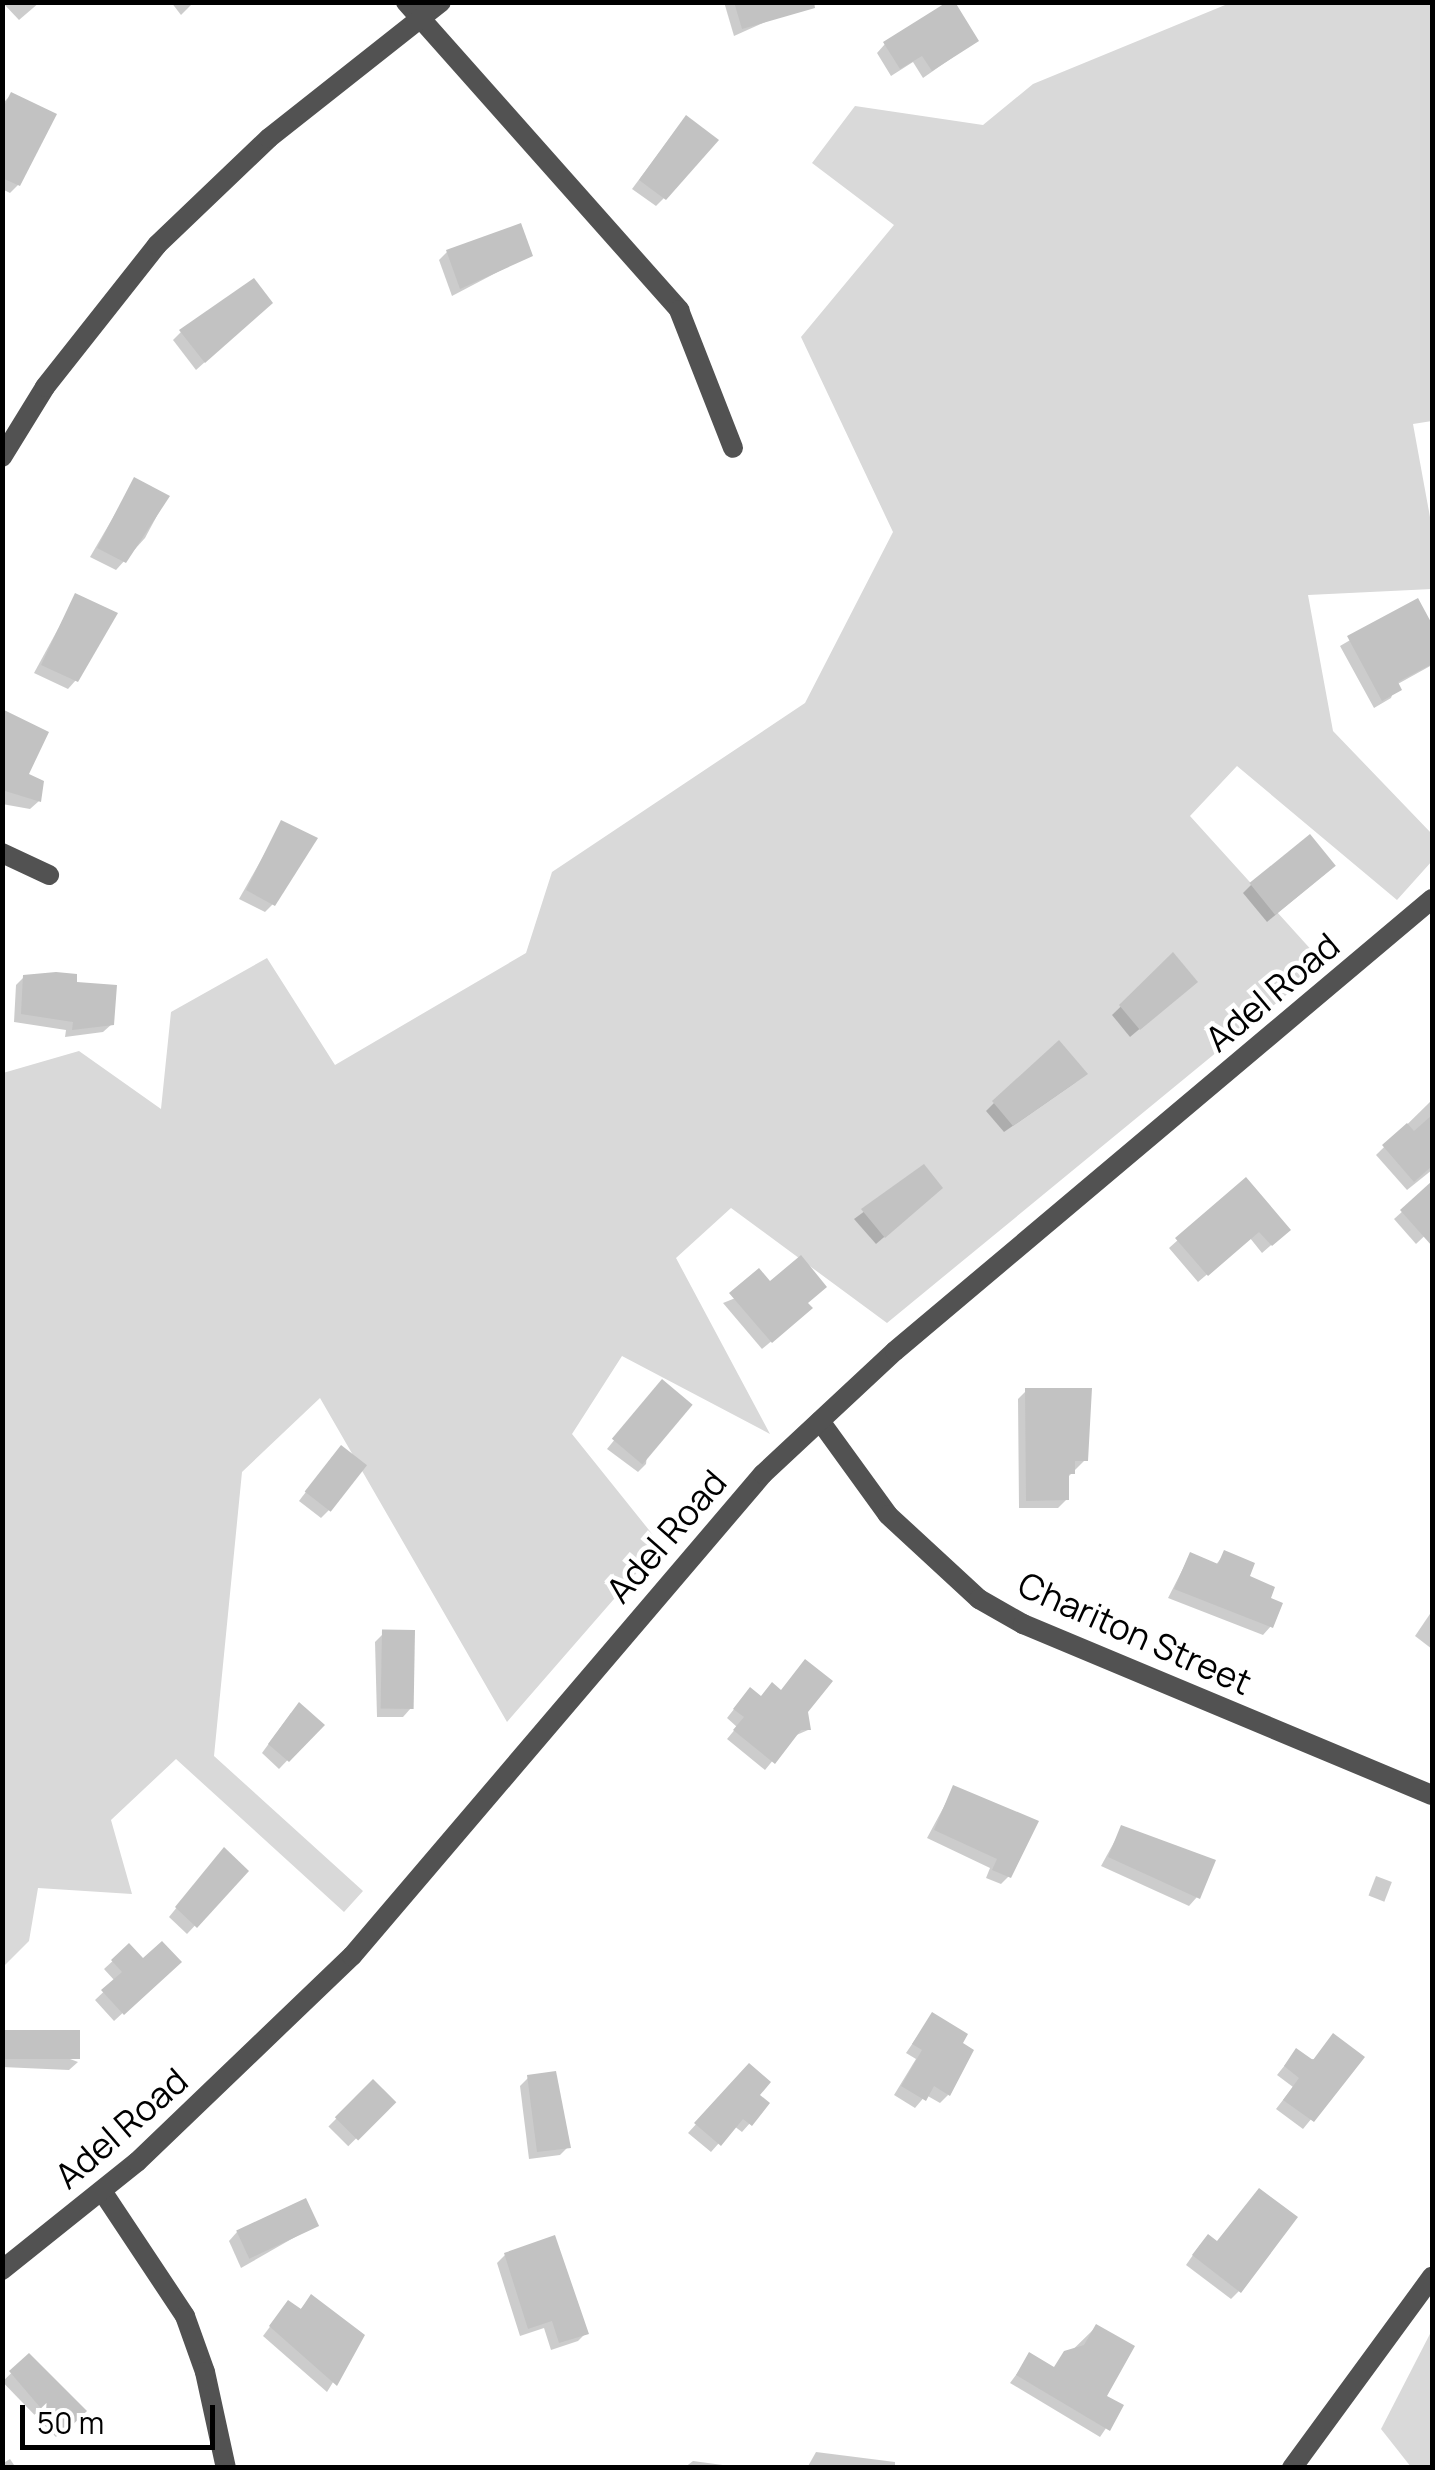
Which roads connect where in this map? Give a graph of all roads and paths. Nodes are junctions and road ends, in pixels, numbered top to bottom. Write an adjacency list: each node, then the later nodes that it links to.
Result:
1 (441, 2): 2 (street)
2 (412, 11): 3 (street); 4 (street)
3 (732, 448)
4 (2, 457)
5 (2, 854): 6 (street)
6 (49, 875)
7 (1432, 899): 8 (street, Adel Road)
8 (820, 1420): 9 (street, Chariton Street); 10 (street, Adel Road)
9 (1432, 1795)
10 (102, 2190): 11 (street, Adel Road); 13 (street)
11 (2, 2270)
12 (1432, 2278): 14 (street)
13 (226, 2468)
14 (1292, 2468)

